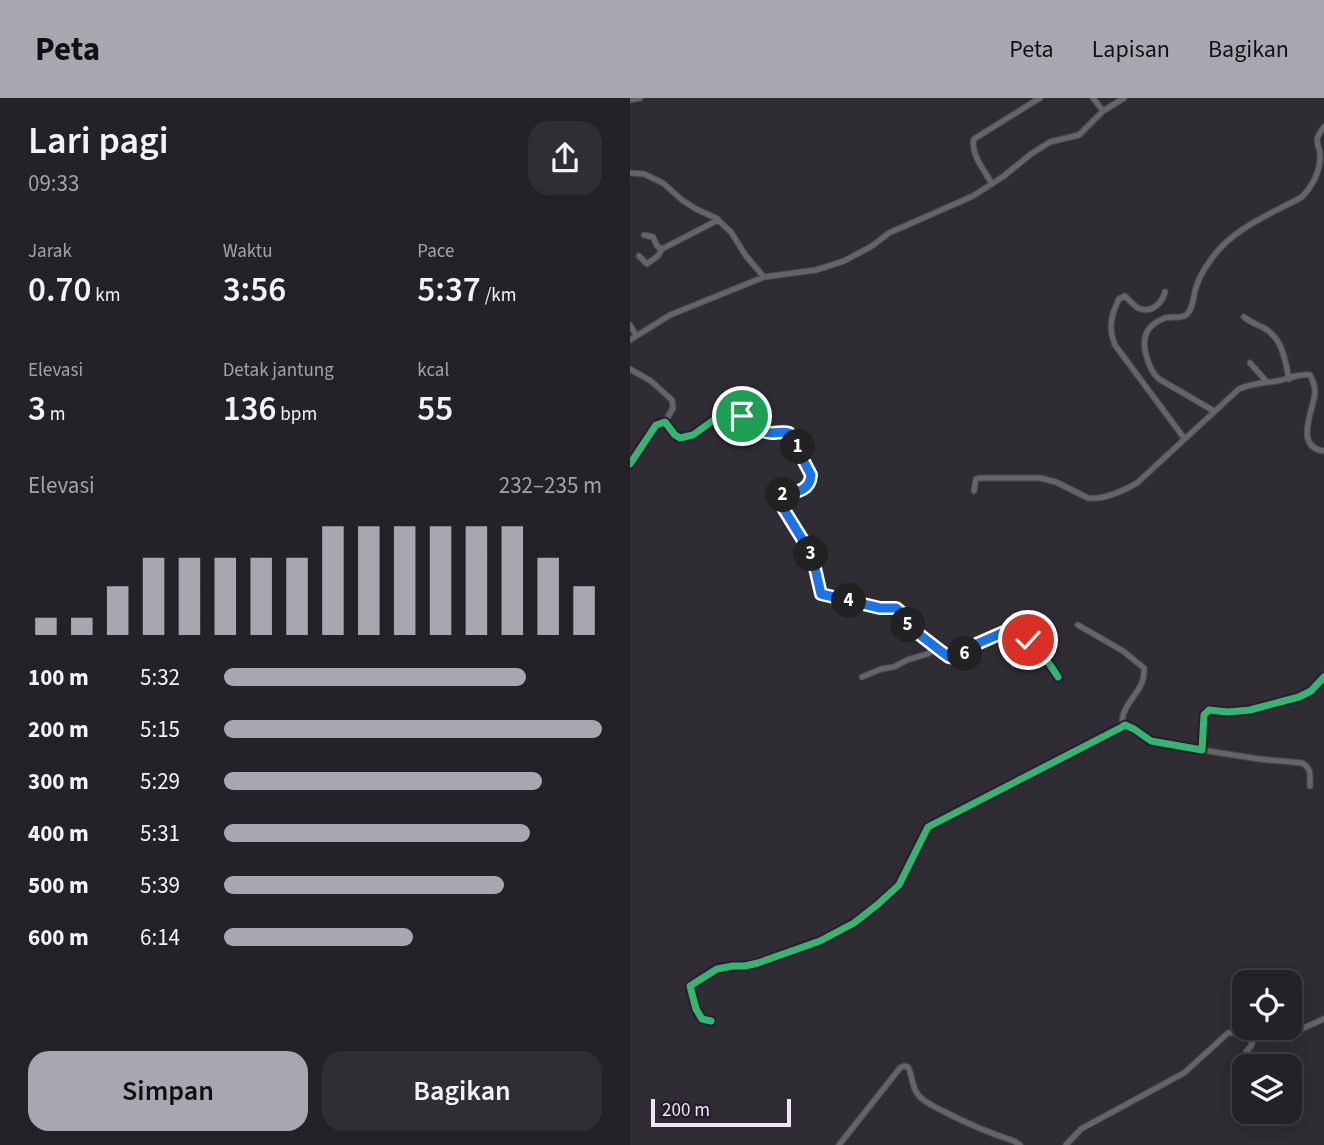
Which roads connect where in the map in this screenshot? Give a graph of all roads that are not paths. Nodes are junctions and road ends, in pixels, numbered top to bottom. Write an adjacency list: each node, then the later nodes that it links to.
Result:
1 (640, 98): 5 (street)
2 (1040, 98): 9 (street)
3 (1093, 98): 6 (street)
4 (1124, 98): 6 (street)
5 (630, 100)
6 (1104, 111): 9 (street)
7 (1324, 127): 17 (street)
8 (630, 173): 10 (street)
9 (992, 184): 14 (street)
10 (719, 220): 12 (street); 14 (street)
11 (644, 235): 12 (street)
12 (662, 249): 13 (street)
13 (639, 256)
14 (764, 277): 20 (street)
15 (1165, 292): 16 (street)
16 (1161, 302): 17 (street); 28 (street)
17 (1167, 317): 26 (street)
18 (1244, 317): 24 (street)
19 (630, 325): 20 (street)
20 (636, 335): 21 (street)
21 (630, 340)
22 (1250, 362): 25 (street)
23 (630, 369): 27 (street)
24 (1289, 379): 25 (street); 29 (street)
25 (1266, 382): 26 (street)
26 (1213, 411): 28 (street)
27 (665, 422): 30 (street); 33 (street)
28 (1184, 438): 31 (street)
29 (1324, 451)
30 (630, 464)
31 (974, 491)
32 (1078, 625): 37 (street)
33 (937, 648): 34 (street); 35 (street)
34 (862, 677)
35 (1058, 677)
36 (1324, 677): 38 (street)
37 (1122, 727): 38 (street); 41 (street)
38 (1202, 750): 39 (street)
39 (1310, 786)
40 (1324, 1019): 42 (street)
41 (711, 1021)
42 (1302, 1028)
43 (1232, 1032): 46 (street)
44 (839, 1145): 45 (street)
45 (1020, 1145)
46 (1066, 1145)

